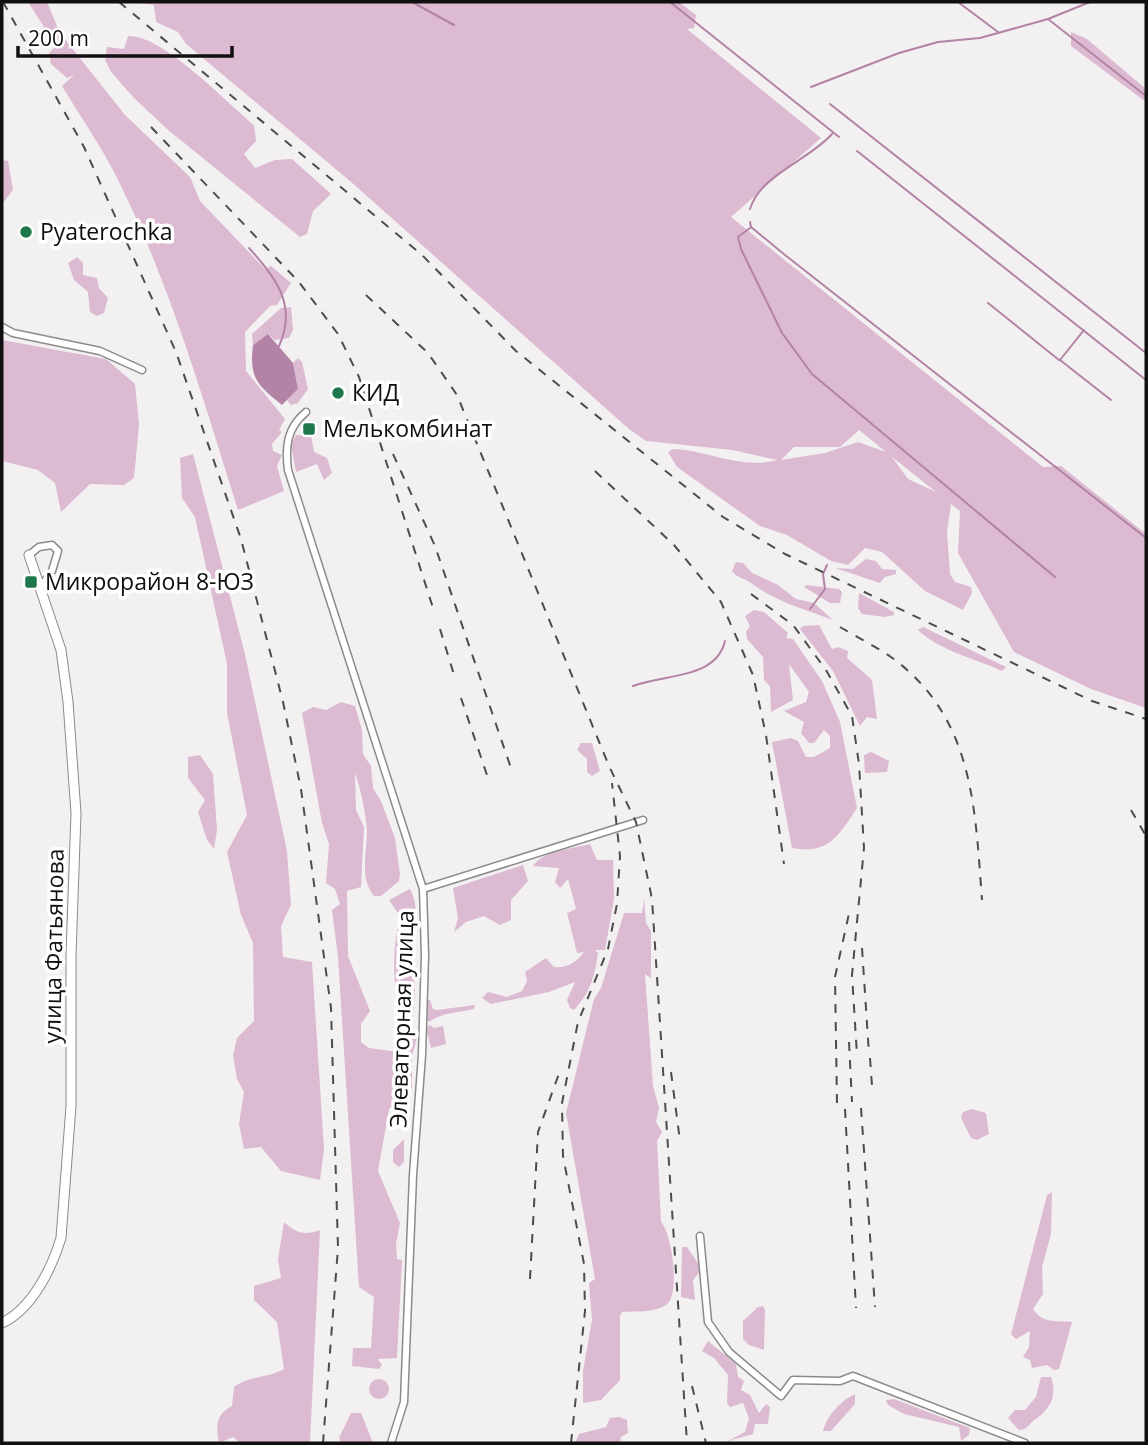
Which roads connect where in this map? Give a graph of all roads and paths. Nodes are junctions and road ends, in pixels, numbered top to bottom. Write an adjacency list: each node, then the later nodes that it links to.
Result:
1 (2, 327): 2 (street)
2 (142, 370)
3 (306, 412): 7 (street, Элеваторная улица)
4 (29, 555): 5 (street, улица Фатьянова); 5 (street)
5 (40, 588): 9 (street, улица Фатьянова)
6 (643, 820): 7 (street)
7 (423, 889): 10 (street, Элеваторная улица)
8 (700, 1236): 11 (street)
9 (2, 1323)
10 (391, 1443)
11 (1026, 1443)

